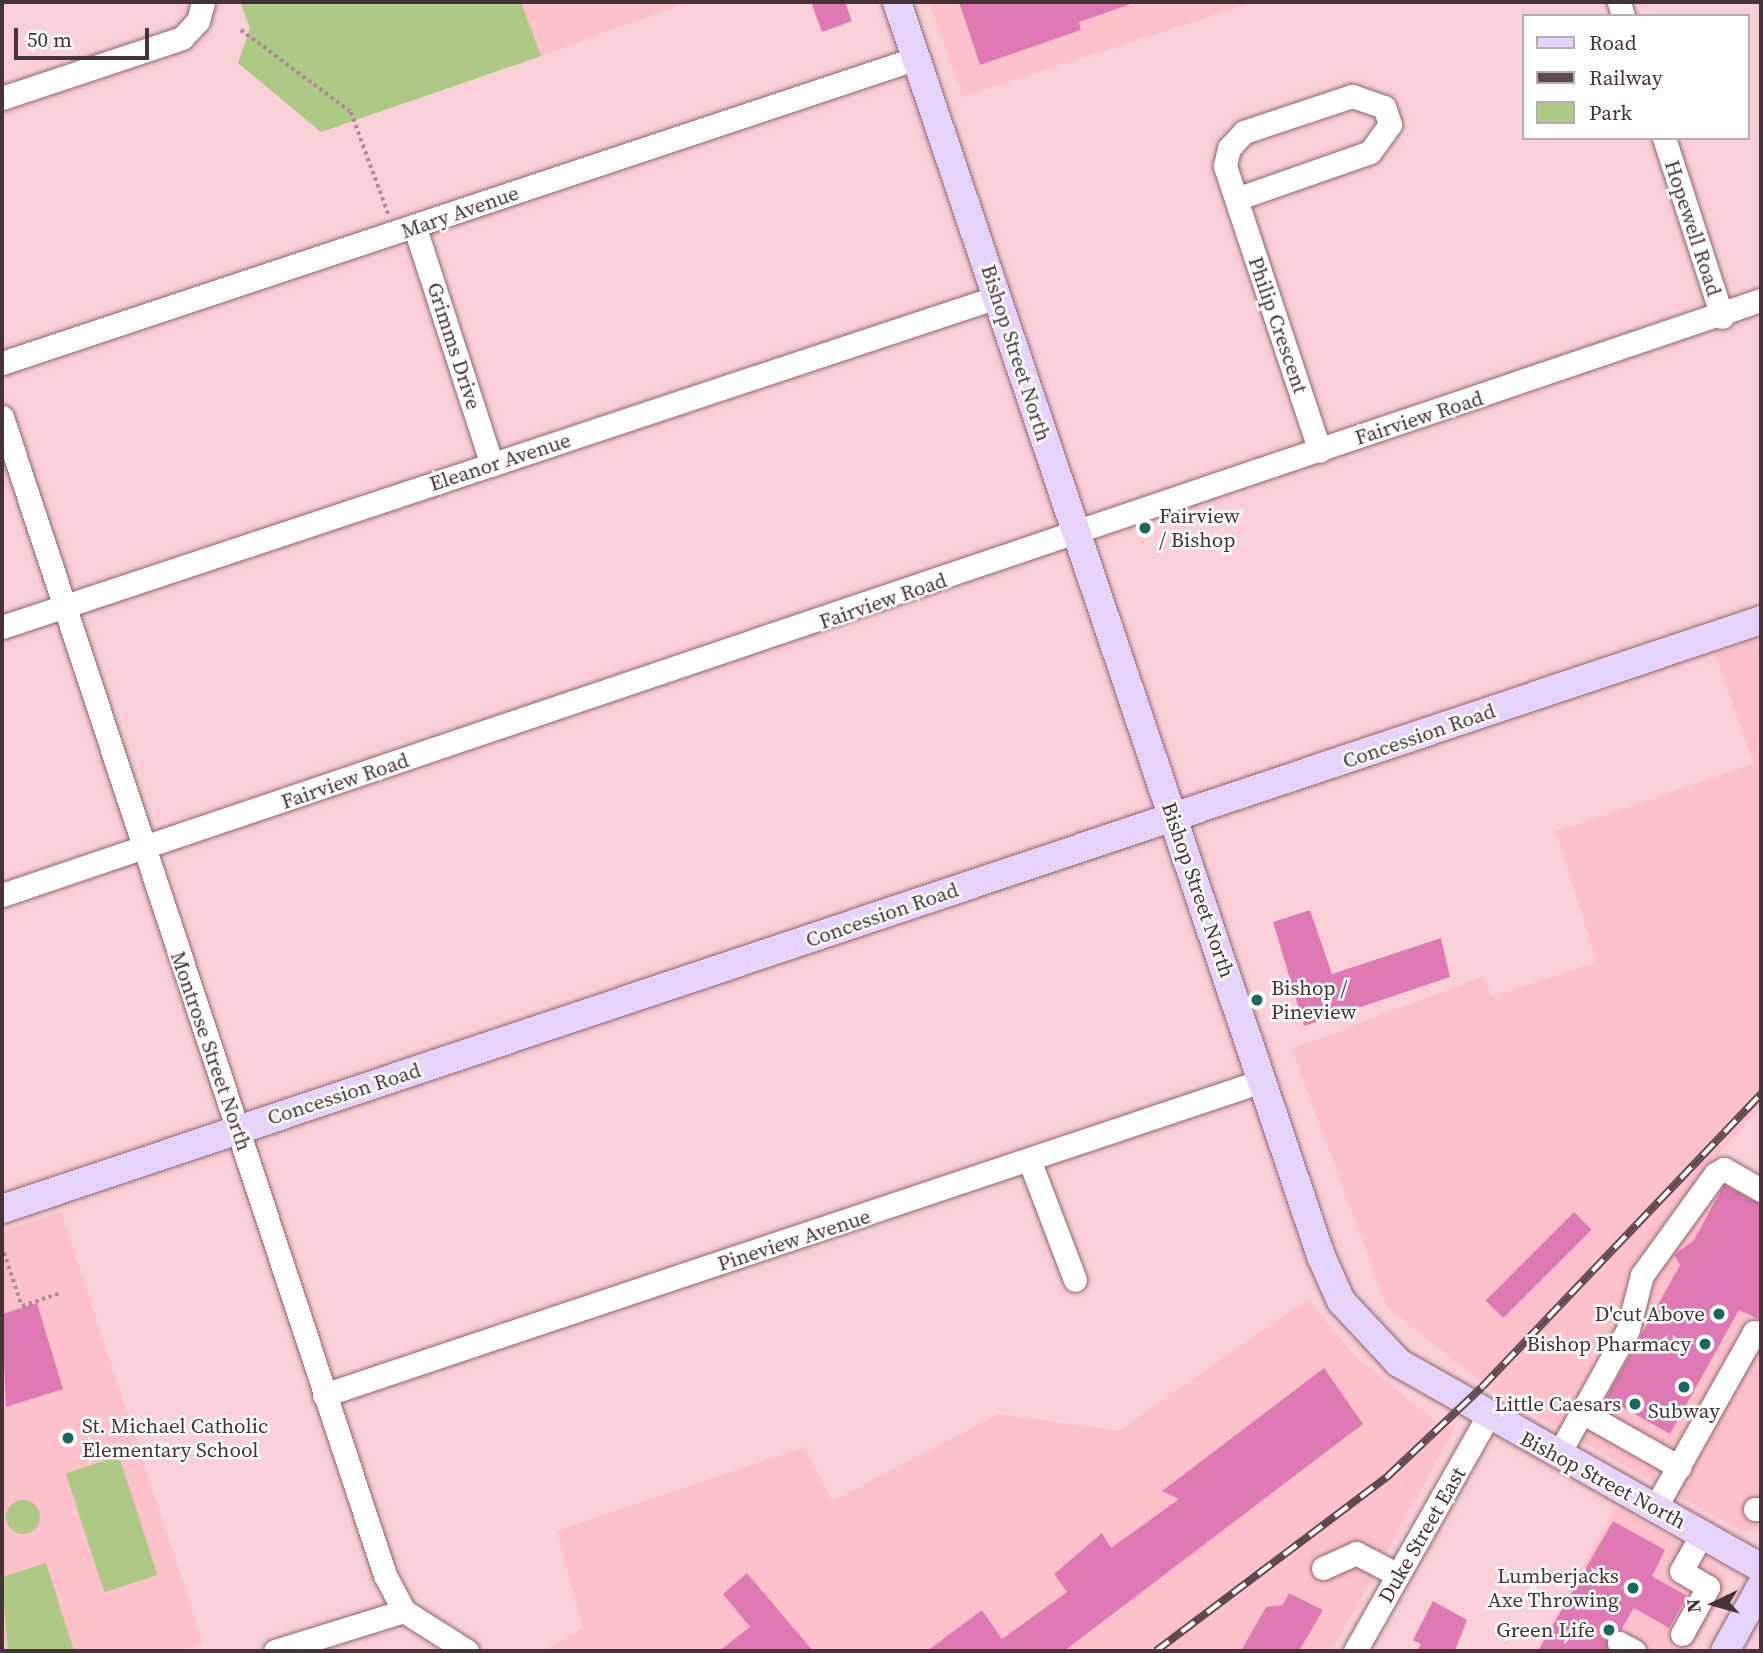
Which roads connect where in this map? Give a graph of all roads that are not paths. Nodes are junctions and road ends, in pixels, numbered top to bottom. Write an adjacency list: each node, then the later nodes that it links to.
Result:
1 (203, 2): 4 (street)
2 (897, 2): 3 (main road, Bishop Street North)
3 (916, 58): 7 (street, Mary Avenue); 8 (main road, Bishop Street North)
4 (2, 98)
5 (1665, 140): 10 (street, Hopewell Road)
6 (1236, 199): 6 (street, Philip Crescent); 13 (street, Philip Crescent)
7 (405, 231): 11 (street, Mary Avenue); 14 (street, Grimms Drive)
8 (997, 297): 14 (street, Eleanor Avenue); 15 (main road, Bishop Street North)
9 (1761, 300): 10 (street, Fairview Road)
10 (1722, 317): 13 (street, Fairview Road)
11 (2, 363)
12 (2, 417): 16 (street, Montrose Street North)
13 (1320, 451): 15 (street, Fairview Road)
14 (492, 465): 16 (street, Eleanor Avenue)
15 (1077, 536): 19 (main road, Bishop Street North); 20 (street, Fairview Road)
16 (66, 606): 18 (street, Eleanor Avenue); 20 (street, Montrose Street North)
17 (1761, 620): 19 (main road, Concession Road)
18 (2, 627)
19 (1173, 817): 22 (main road, Bishop Street North); 23 (main road, Concession Road)
20 (145, 848): 21 (street, Fairview Road); 23 (street, Montrose Street North)
21 (2, 895)
22 (1262, 1081): 24 (street, Pineview Avenue); 33 (main road, Bishop Street North)
23 (236, 1128): 26 (main road, Concession Road); 31 (street, Montrose Street North)
24 (1030, 1162): 29 (street); 31 (street, Pineview Avenue)
25 (1761, 1190): 28 (street)
26 (2, 1209)
27 (1675, 1256): 28 (street)
28 (1642, 1275): 32 (street)
29 (1075, 1280)
30 (1761, 1336): 35 (street)
31 (324, 1395): 42 (street, Montrose Street North)
32 (1582, 1412): 34 (street); 35 (street)
33 (1488, 1418): 34 (main road, Bishop Street North); 40 (street, Duke Street East)
34 (1558, 1455): 36 (main road, Bishop Street North)
35 (1679, 1466): 36 (street)
36 (1655, 1508): 37 (main road, Bishop Street North)
37 (1702, 1534): 39 (main road, Bishop Street North); 43 (street)
38 (1323, 1568): 40 (street)
39 (1761, 1568)
40 (1398, 1575): 46 (street, Duke Street East)
41 (1761, 1586): 47 (main road)
42 (404, 1611): 44 (street); 45 (street, Montrose Street North)
43 (1682, 1634)
44 (275, 1651)
45 (467, 1651)
46 (1355, 1651)
47 (1725, 1651)

